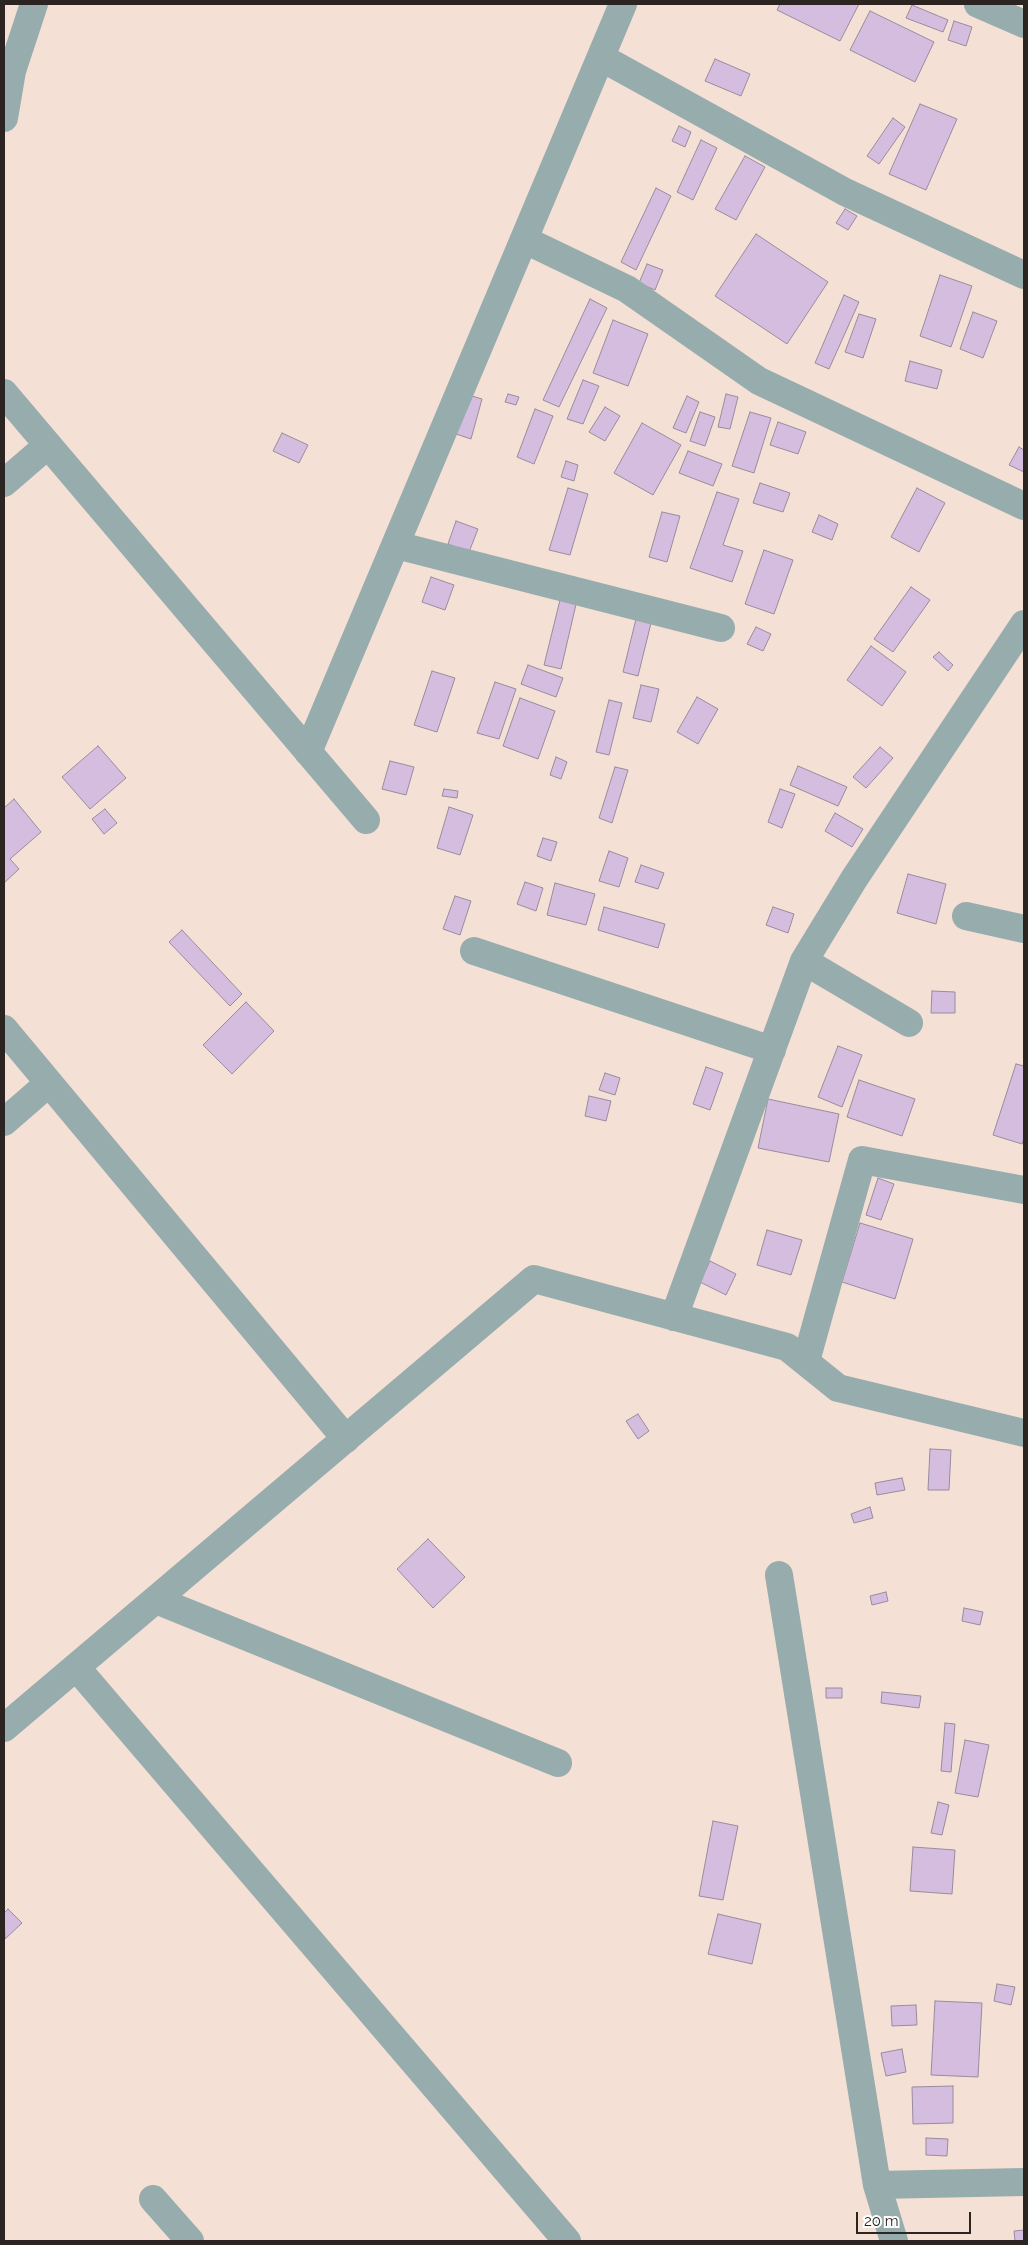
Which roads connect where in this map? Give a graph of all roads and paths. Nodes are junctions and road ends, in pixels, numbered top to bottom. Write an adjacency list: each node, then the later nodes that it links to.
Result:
1 (34, 4): 6 (street)
2 (623, 4): 5 (street)
3 (978, 4): 4 (street)
4 (1024, 24)
5 (602, 58): 7 (street); 8 (street)
6 (4, 118)
7 (525, 240): 12 (street); 13 (street)
8 (1024, 275)
9 (4, 393): 10 (street)
10 (48, 445): 11 (street); 16 (street)
11 (4, 483)
12 (1024, 506)
13 (396, 545): 15 (street); 16 (street)
14 (1024, 624): 21 (street)
15 (721, 628)
16 (308, 752): 17 (street)
17 (366, 820)
18 (966, 916): 19 (street)
19 (1024, 929)
20 (474, 951): 24 (street)
21 (804, 961): 22 (street); 24 (street)
22 (909, 1023)
23 (4, 1029): 25 (street)
24 (772, 1050): 28 (street)
25 (49, 1083): 26 (street); 31 (street)
26 (4, 1122)
27 (1024, 1190): 29 (street)
28 (674, 1317): 29 (street); 31 (street)
29 (806, 1361): 30 (street)
30 (1024, 1433)
31 (346, 1439): 33 (street)
32 (779, 1576): 38 (street)
33 (156, 1600): 34 (street); 36 (street)
34 (76, 1667): 35 (street); 41 (street)
35 (4, 1728)
36 (558, 1763)
37 (1024, 2182): 38 (street)
38 (877, 2185): 42 (street)
39 (153, 2199): 40 (street)
40 (190, 2241)
41 (567, 2241)
42 (894, 2241)

